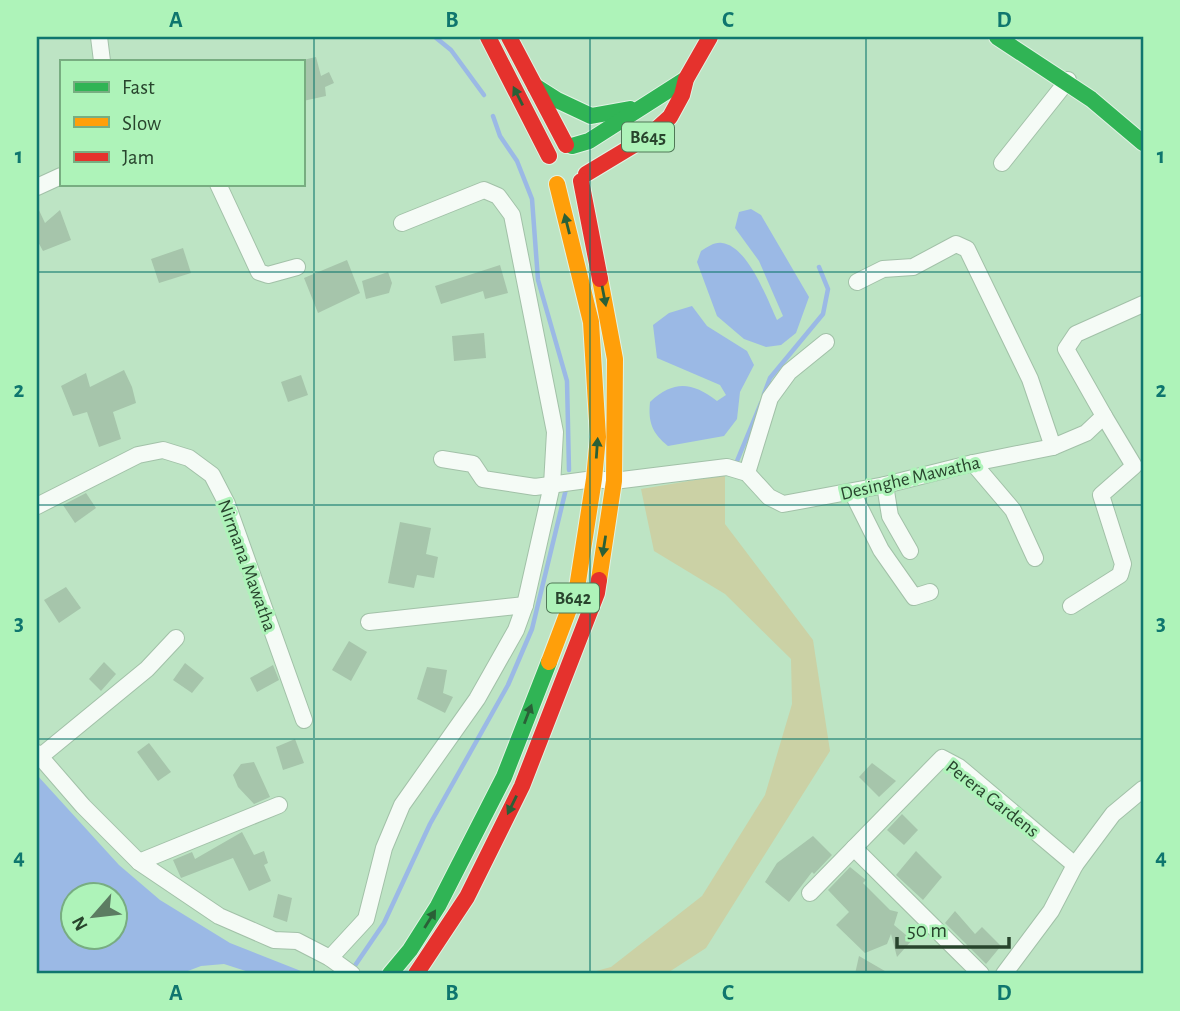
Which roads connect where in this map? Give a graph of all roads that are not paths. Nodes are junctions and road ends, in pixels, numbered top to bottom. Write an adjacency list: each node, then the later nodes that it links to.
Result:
1 (99, 37): 6 (street)
2 (488, 37): 13 (main road, one-way to 2)
3 (509, 37): 9 (main road)
4 (710, 37): 7 (main road, B645)
5 (997, 37): 8 (main road)
6 (102, 60)
7 (686, 79): 10 (main road, B645); 16 (main road, B645)
8 (1068, 80): 11 (main road); 14 (street)
9 (534, 86): 10 (main road); 12 (main road)
10 (642, 106): 12 (main road, B645)
11 (1143, 143)
12 (569, 146): 13 (main road); 16 (main road)
13 (549, 156): 17 (main road)
14 (1002, 163)
15 (60, 176): 19 (street)
16 (583, 177): 17 (main road); 31 (main road, B642, one-way to 31)
17 (557, 184): 30 (main road, B642, one-way to 17)
18 (219, 186): 21 (street)
19 (37, 187)
20 (402, 223): 32 (street)
21 (297, 267)
22 (857, 282): 26 (street)
23 (1143, 304): 25 (street)
24 (826, 342): 29 (street)
25 (1104, 416): 26 (street, Desinghe Mawatha); 40 (street)
26 (1054, 447): 28 (street, Desinghe Mawatha)
27 (442, 459): 32 (street)
28 (974, 463): 33 (street, Desinghe Mawatha); 37 (street)
29 (747, 473): 31 (street); 34 (street, Desinghe Mawatha)
30 (594, 479): 31 (street); 32 (street); 53 (main road, B642, one-way to 30)
31 (614, 481): 54 (main road, B642, one-way to 54)
32 (552, 485): 39 (street)
33 (886, 485): 34 (street, Desinghe Mawatha); 36 (street)
34 (852, 492): 38 (street)
35 (37, 506): 43 (street, Nirmana Mawatha)
36 (910, 551)
37 (1035, 558)
38 (930, 592)
39 (525, 605): 41 (street); 51 (street)
40 (1071, 606)
41 (369, 622)
42 (176, 638): 44 (street)
43 (304, 720)
44 (39, 754): 48 (street)
45 (1143, 789): 49 (street)
46 (279, 805): 48 (street)
47 (854, 848): 49 (street, Perera Gardens); 50 (street, Perera Gardens); 55 (street)
48 (139, 862): 51 (street)
49 (1075, 865): 56 (street)
50 (810, 893)
51 (330, 958): 52 (street)
52 (352, 974)
53 (390, 974)
54 (416, 974)
55 (981, 974)
56 (1004, 974)

